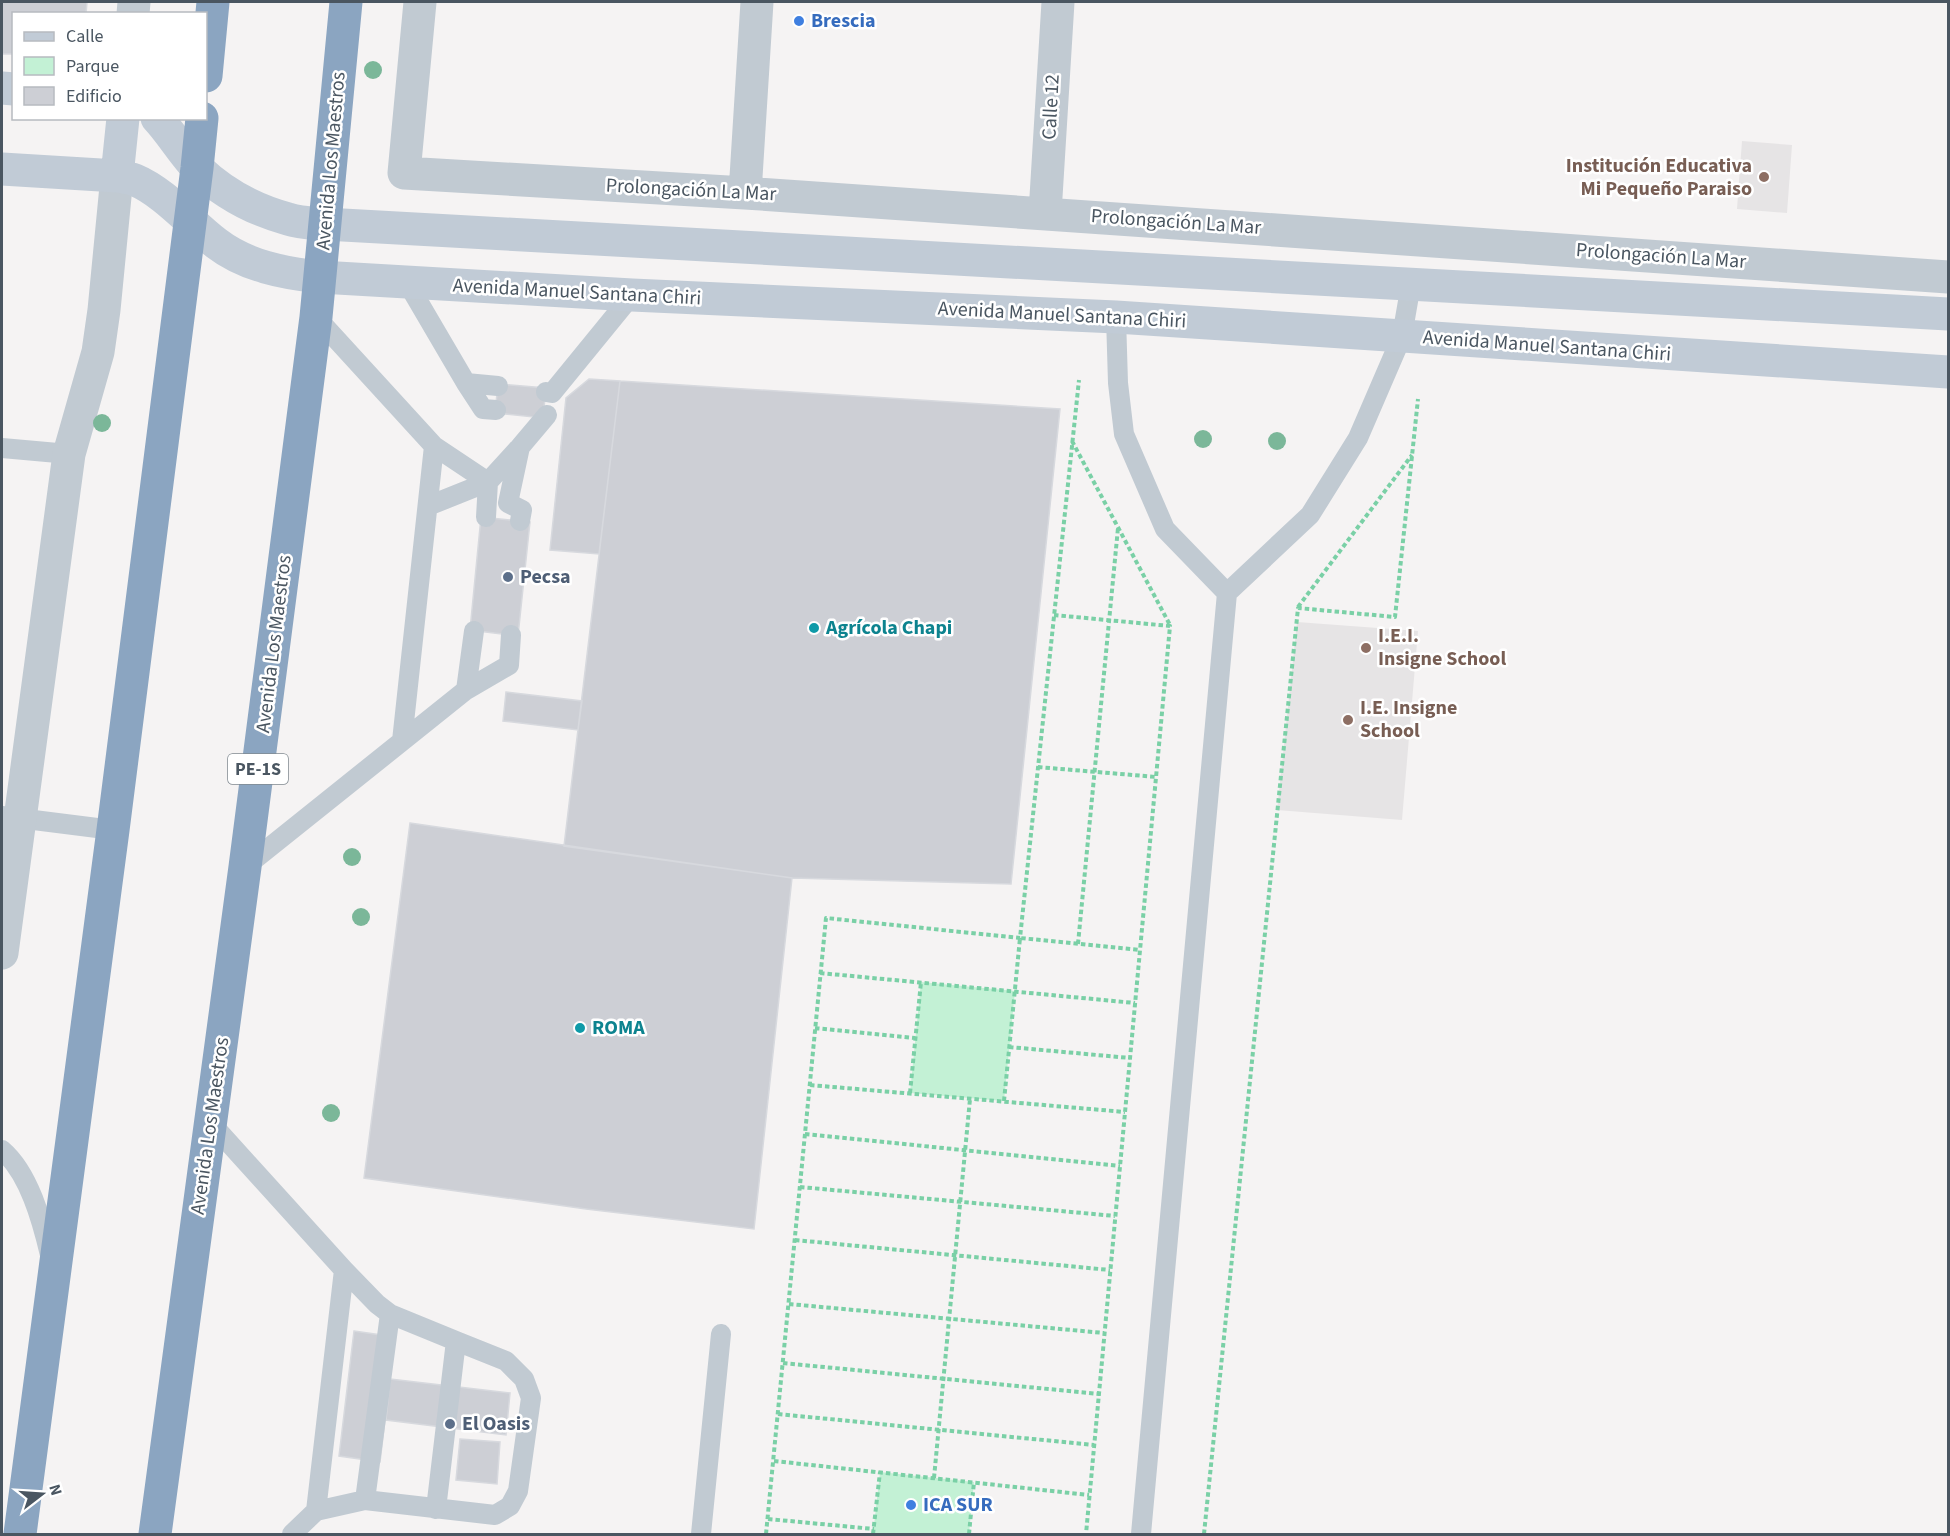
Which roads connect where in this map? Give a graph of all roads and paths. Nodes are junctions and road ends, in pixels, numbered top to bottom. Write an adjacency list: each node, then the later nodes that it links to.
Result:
1 (213, 2): 6 (highway)
2 (346, 2): 16 (highway, Avenida Los Maestros / PE-1S)
3 (420, 2): 13 (street, Prolongación La Mar)
4 (757, 2): 13 (street)
5 (1058, 2): 14 (street, Calle 12)
6 (207, 48)
7 (123, 120): 12 (street)
8 (159, 120): 10 (street)
9 (202, 120): 10 (highway)
10 (197, 168): 15 (highway); 16 (street)
11 (2, 170): 12 (street, Avenida Manuel Santana Chiri)
12 (117, 176): 15 (street, Avenida Manuel Santana Chiri); 36 (street)
13 (746, 193): 14 (street, Prolongación La Mar)
14 (1045, 213): 18 (street, Prolongación La Mar)
15 (190, 221): 17 (street, Avenida Manuel Santana Chiri); 57 (highway)
16 (325, 224): 17 (highway, Avenida Los Maestros / PE-1S); 20 (street)
17 (320, 277): 19 (street, Avenida Manuel Santana Chiri); 23 (highway, Avenida Los Maestros / PE-1S)
18 (1948, 277)
19 (408, 284): 21 (street, Avenida Manuel Santana Chiri); 28 (lane)
20 (1412, 284): 22 (street); 25 (lane)
21 (632, 295): 24 (street, Avenida Manuel Santana Chiri); 34 (lane)
22 (1948, 314)
23 (316, 317): 33 (lane); 58 (highway, Avenida Los Maestros / PE-1S)
24 (1116, 317): 25 (street, Avenida Manuel Santana Chiri); 44 (lane)
25 (1402, 336): 26 (street, Avenida Manuel Santana Chiri); 44 (lane)
26 (1948, 372)
27 (1079, 380): 32 (path)
28 (466, 384): 29 (lane); 31 (lane)
29 (498, 386)
30 (1418, 399): 37 (path)
31 (496, 410)
32 (1072, 441): 43 (path); 46 (path)
33 (434, 446): 38 (lane); 40 (lane)
34 (520, 447): 38 (lane); 39 (lane)
35 (2, 448): 36 (lane)
36 (69, 454): 56 (street)
37 (1412, 455): 45 (path); 45 (path)
38 (488, 482): 39 (lane); 40 (lane); 41 (lane)
39 (508, 503): 42 (lane)
40 (428, 506): 52 (lane)
41 (486, 517)
42 (520, 521)
43 (1118, 528): 47 (path); 48 (path)
44 (1227, 593): 118 (lane)
45 (1298, 608): 119 (path)
46 (1054, 615): 47 (path); 53 (path)
47 (1109, 620): 48 (path); 54 (path)
48 (1170, 626): 55 (path)
49 (474, 631): 51 (lane)
50 (511, 635): 51 (lane)
51 (466, 690): 52 (lane)
52 (402, 741): 58 (lane)
53 (1038, 767): 54 (path); 59 (path)
54 (1095, 772): 55 (path); 60 (path)
55 (1156, 777): 61 (path)
56 (10, 818): 57 (lane); 62 (street)
57 (113, 830): 88 (highway)
58 (245, 867): 76 (highway, Avenida Los Maestros / PE-1S)
59 (1020, 938): 60 (path); 63 (path); 65 (path)
60 (1078, 944): 61 (path)
61 (1140, 950): 66 (path)
62 (2, 953)
63 (820, 973): 64 (path); 67 (path)
64 (921, 982): 65 (path); 68 (path)
65 (1015, 991): 66 (path); 69 (path)
66 (1135, 1003): 70 (path)
67 (815, 1028): 68 (path); 71 (path)
68 (915, 1038): 72 (path)
69 (1009, 1047): 70 (path); 74 (path)
70 (1130, 1058): 75 (path)
71 (810, 1085): 72 (path); 77 (path)
72 (910, 1094): 73 (path)
73 (970, 1099): 74 (path); 79 (path)
74 (1004, 1101): 75 (path)
75 (1125, 1113): 80 (path)
76 (210, 1122): 86 (lane); 112 (highway, Avenida Los Maestros / PE-1S)
77 (805, 1134): 79 (path); 81 (path)
78 (2, 1150): 88 (lane)
79 (965, 1150): 80 (path); 82 (path)
80 (1120, 1166): 83 (path)
81 (800, 1187): 82 (path); 84 (path)
82 (960, 1202): 83 (path); 85 (path)
83 (1115, 1216): 87 (path)
84 (795, 1240): 85 (path); 89 (path)
85 (955, 1255): 87 (path); 91 (path)
86 (344, 1270): 90 (lane); 108 (lane)
87 (1110, 1270): 92 (path)
88 (55, 1276): 111 (highway)
89 (788, 1304): 91 (path); 95 (path)
90 (390, 1314): 94 (lane); 106 (lane)
91 (949, 1319): 92 (path); 96 (path)
92 (1104, 1333): 97 (path)
93 (721, 1334): 114 (lane)
94 (456, 1341): 107 (lane); 107 (lane)
95 (783, 1363): 96 (path); 98 (path)
96 (943, 1378): 97 (path); 99 (path)
97 (1099, 1394): 100 (path)
98 (778, 1413): 99 (path); 101 (path)
99 (938, 1429): 100 (path); 103 (path)
100 (1094, 1445): 105 (path)
101 (774, 1461): 102 (path); 109 (path)
102 (880, 1472): 103 (path); 110 (path)
103 (934, 1478): 104 (path)
104 (974, 1482): 105 (path); 116 (path)
105 (1089, 1495): 117 (path)
106 (365, 1500): 107 (lane); 108 (lane)
107 (436, 1509)
108 (315, 1511): 113 (lane)
109 (768, 1519): 110 (path); 115 (path)
110 (873, 1532)
111 (20, 1534)
112 (155, 1534)
113 (292, 1534)
114 (700, 1534)
115 (766, 1534)
116 (969, 1534)
117 (1086, 1534)
118 (1141, 1534)
119 (1203, 1534)

